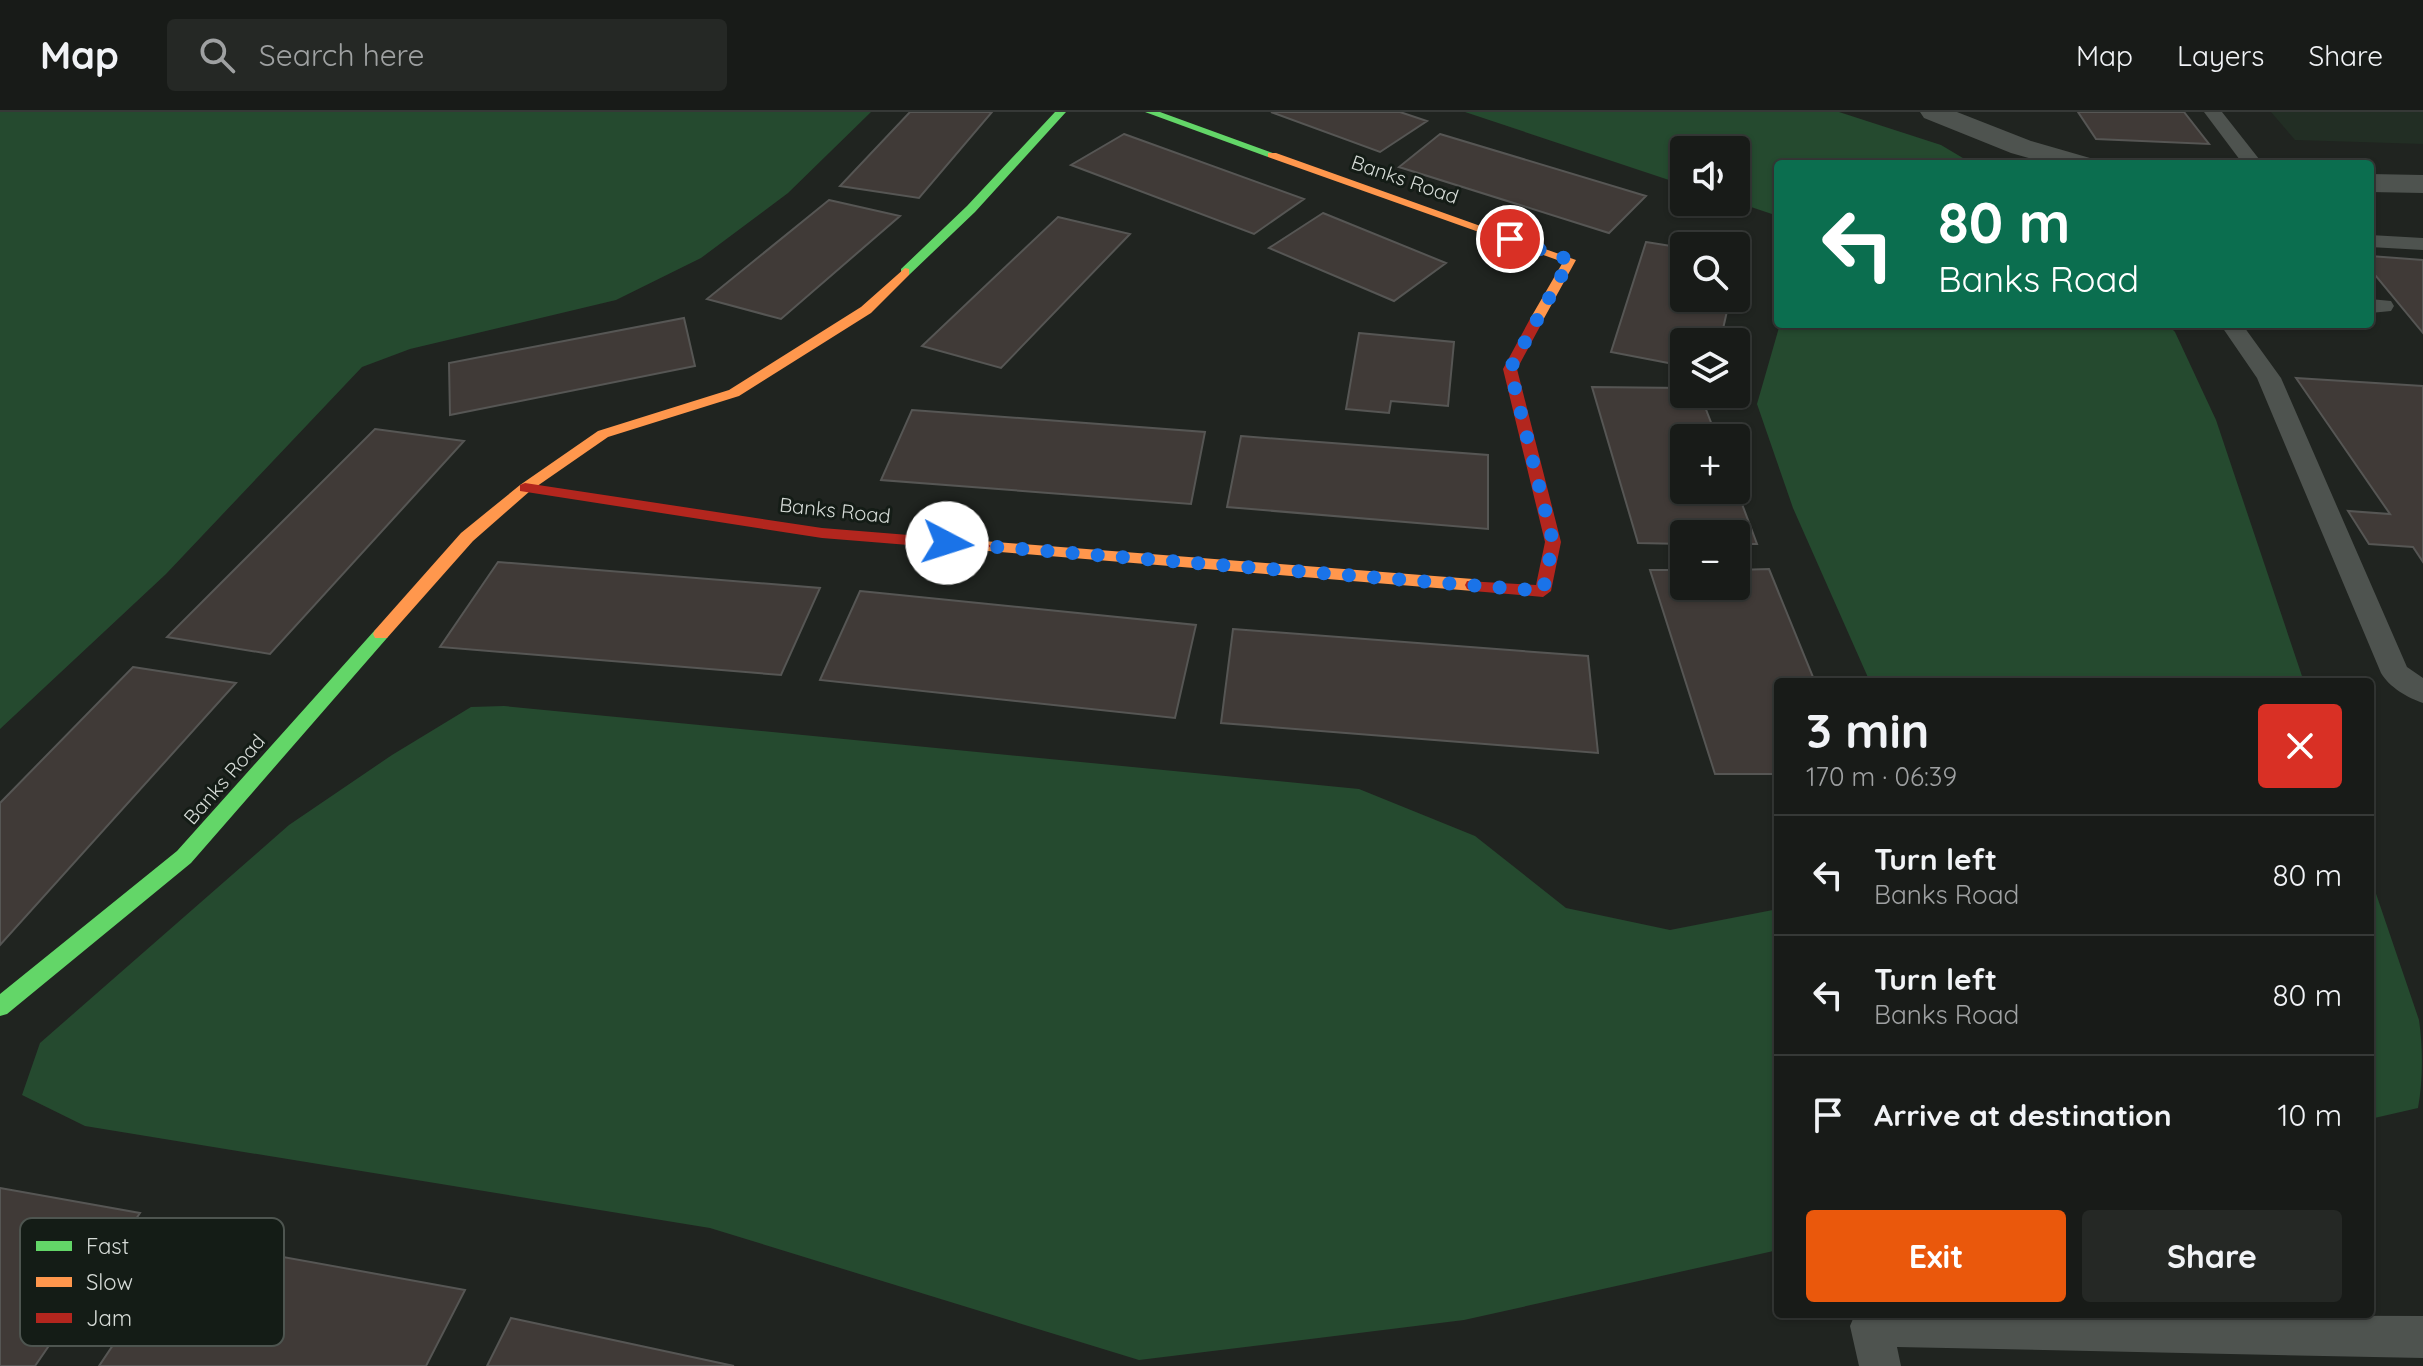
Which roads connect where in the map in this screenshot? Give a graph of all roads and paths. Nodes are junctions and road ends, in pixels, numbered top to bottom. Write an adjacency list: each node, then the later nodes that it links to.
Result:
1 (1061, 112): 12 (street, Banks Road)
2 (1150, 112): 12 (street, Banks Road)
3 (1933, 112): 5 (street)
4 (2213, 112): 6 (lane)
5 (2066, 160)
6 (2250, 160)
7 (2374, 183): 8 (street)
8 (2423, 184)
9 (2374, 241): 10 (lane)
10 (2423, 244)
11 (2234, 328): 13 (lane)
12 (525, 488): 14 (street, Banks Road)
13 (2423, 692)
14 (0, 1007)
15 (2423, 1337): 16 (lane)
16 (1880, 1366)

